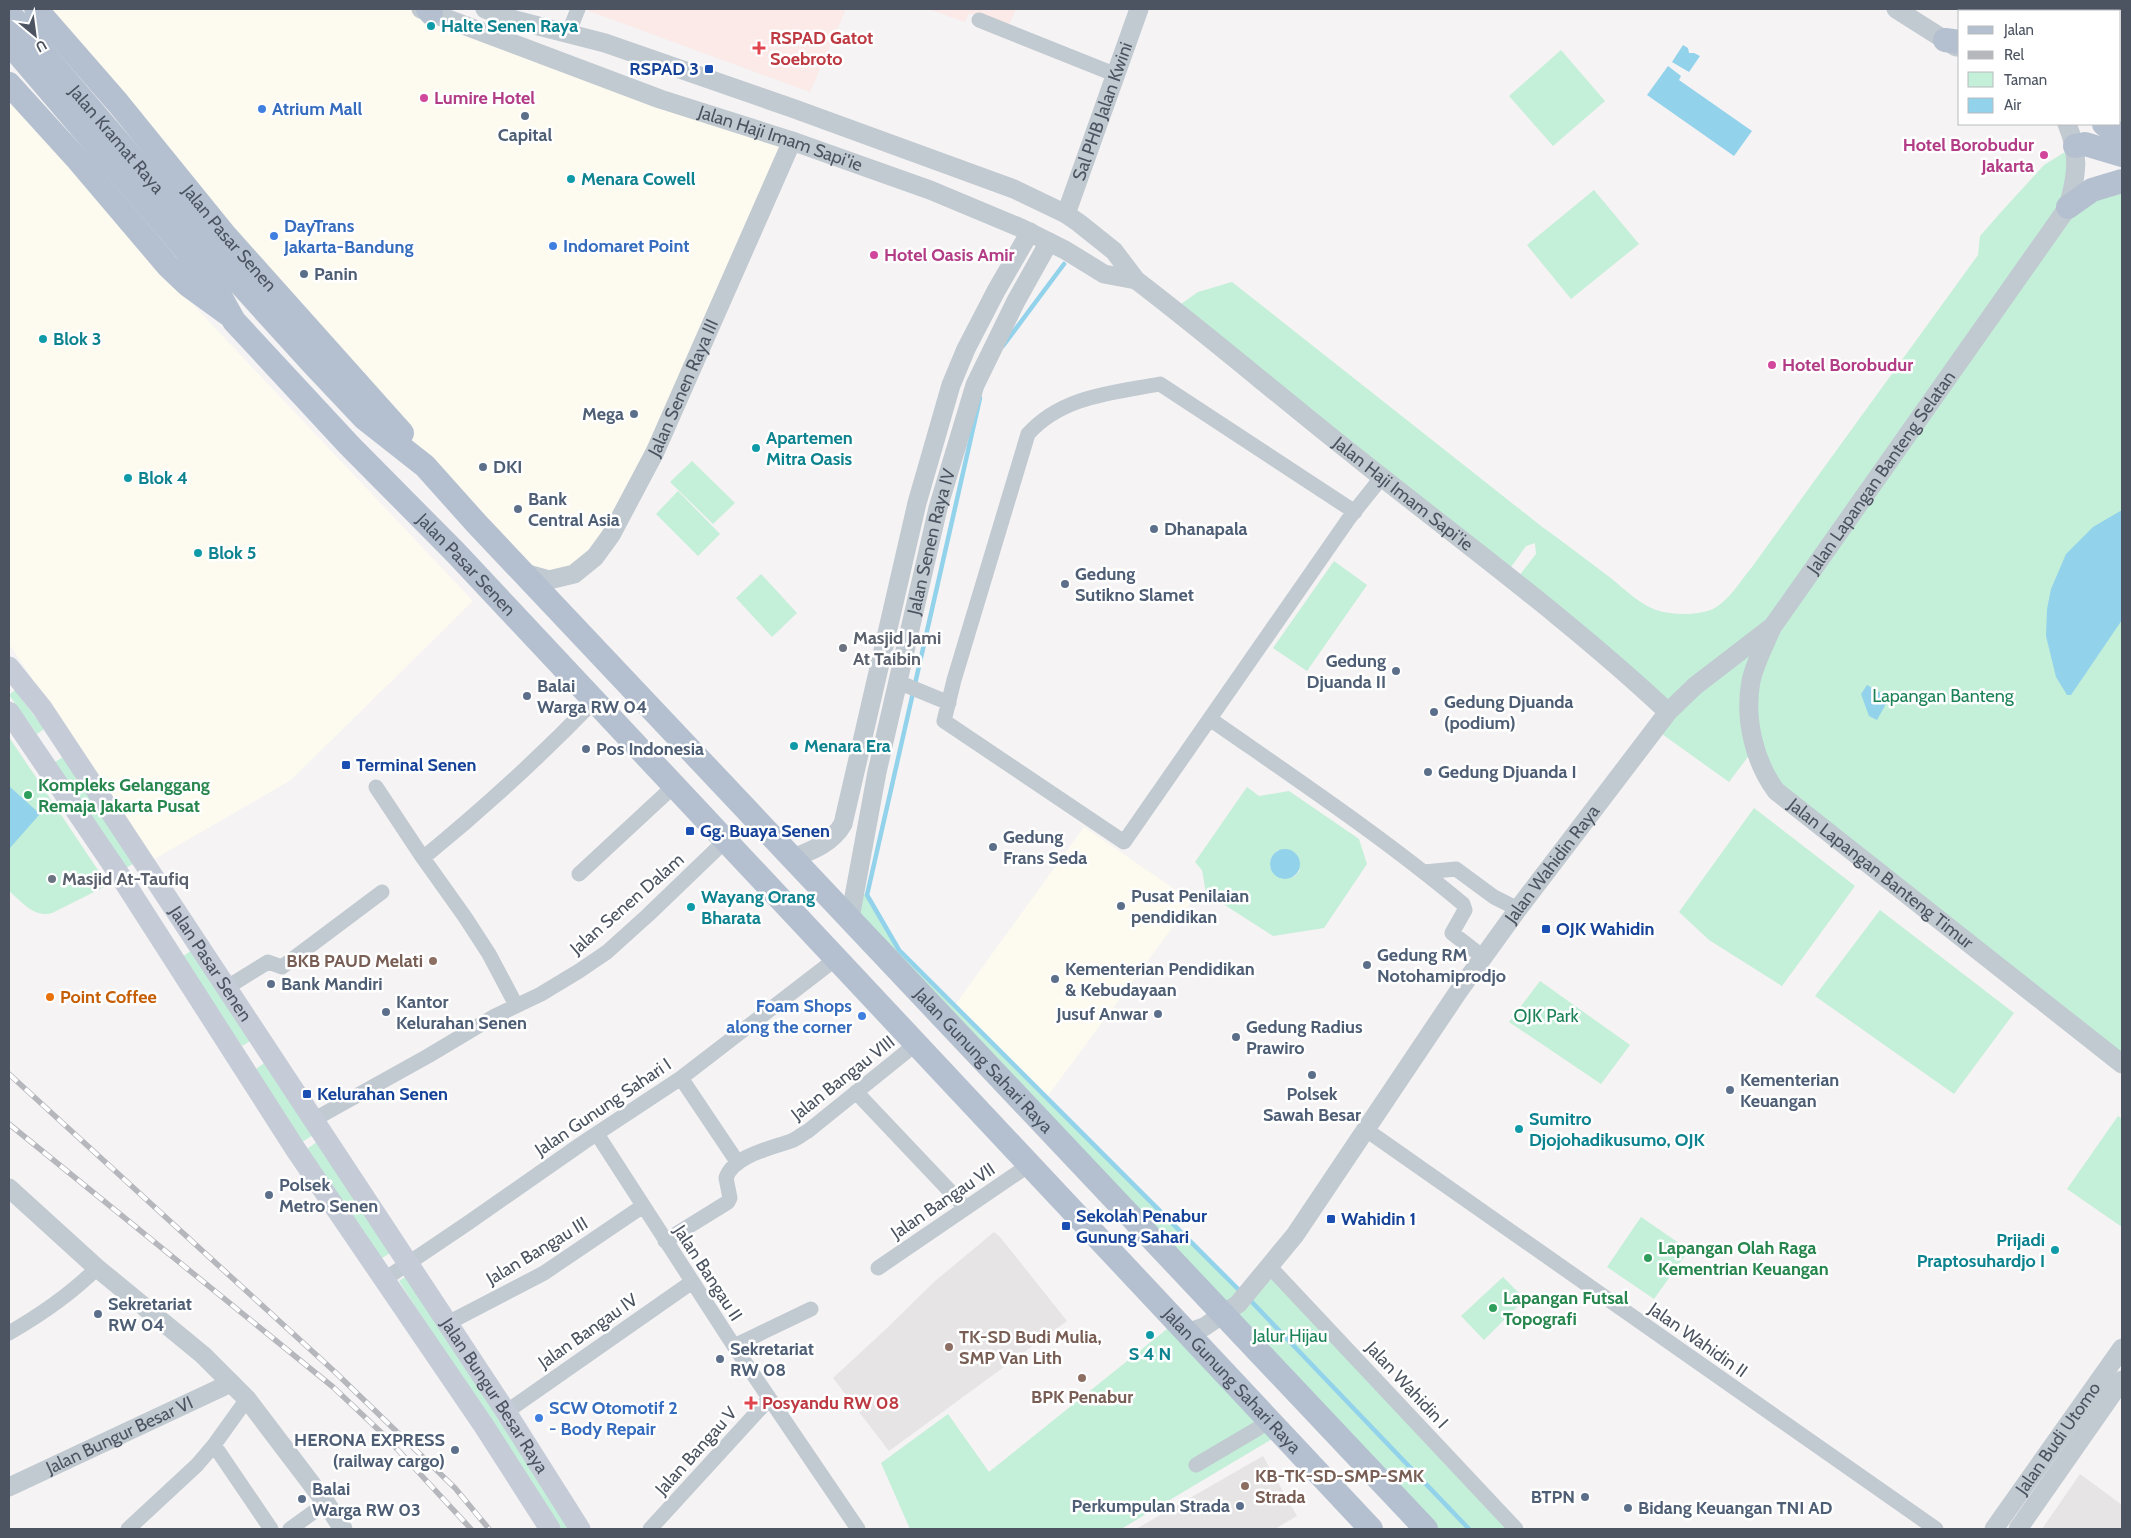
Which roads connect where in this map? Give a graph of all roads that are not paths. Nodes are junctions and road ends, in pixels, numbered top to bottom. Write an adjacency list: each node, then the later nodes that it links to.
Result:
1 (36, 9): 33 (main road, Jalan Pasar Senen)
2 (485, 9): 9 (street, Jalan Haji Imam Sapi'ie)
3 (578, 9): 9 (street)
4 (1139, 9): 12 (street, Sal PHB Jalan Kwini)
5 (1896, 9): 11 (street)
6 (427, 10): 17 (street, Jalan Haji Imam Sapi'ie)
7 (9, 13): 28 (main road, Jalan Kramat Raya)
8 (979, 20): 12 (street)
9 (568, 34): 20 (street, Jalan Haji Imam Sapi'ie)
10 (9, 43): 27 (main road, Jalan Kramat Raya)
11 (1955, 44)
12 (1114, 74): 24 (street, Sal PHB Jalan Kwini)
13 (9, 84): 30 (main road)
14 (2067, 125): 18 (street)
15 (2105, 125): 16 (main road)
16 (2122, 138)
17 (792, 140): 22 (street, Jalan Haji Imam Sapi'ie); 38 (street, Jalan Senen Raya III)
18 (2075, 146): 19 (main road); 23 (street)
19 (2122, 155)
20 (940, 161): 22 (street); 24 (street, Jalan Haji Imam Sapi'ie)
21 (2122, 180): 23 (main road)
22 (930, 190): 25 (street, Jalan Haji Imam Sapi'ie)
23 (2068, 207): 40 (street, Jalan Lapangan Banteng Selatan)
24 (1066, 214): 29 (street, Jalan Haji Imam Sapi'ie)
25 (1030, 232): 26 (street, Jalan Haji Imam Sapi'ie); 31 (street, Jalan Senen Raya IV)
26 (1050, 242): 29 (street, Jalan Haji Imam Sapi'ie); 32 (street, Jalan Senen Raya IV)
27 (198, 263): 30 (main road, Jalan Pasar Senen)
28 (224, 266): 33 (main road, Jalan Pasar Senen)
29 (1136, 280): 34 (street, Jalan Haji Imam Sapi'ie)
30 (231, 317): 41 (main road, Jalan Pasar Senen)
31 (951, 385): 32 (street); 35 (street, Jalan Senen Raya IV)
32 (972, 392): 36 (street, Jalan Senen Raya IV)
33 (424, 466): 38 (main road, Jalan Pasar Senen)
34 (1382, 476): 37 (street); 47 (street, Jalan Haji Imam Sapi'ie)
35 (917, 503): 36 (street); 49 (street, Jalan Senen Raya IV)
36 (938, 508): 43 (street, Jalan Senen Raya IV)
37 (1354, 512): 45 (street); 48 (street)
38 (524, 573): 39 (main road, Jalan Pasar Senen)
39 (542, 592): 55 (main road, Jalan Gunung Sahari Raya)
40 (1773, 626): 47 (street, Jalan Lapangan Banteng Selatan); 68 (street, Jalan Lapangan Banteng Timur)
41 (537, 642): 44 (main road, Jalan Gunung Sahari Raya)
42 (9, 667): 63 (main road, Jalan Pasar Senen)
43 (898, 682): 45 (street); 50 (street, Jalan Senen Raya IV)
44 (594, 701): 51 (main road, Jalan Gunung Sahari Raya); 54 (street)
45 (949, 703): 48 (street)
46 (9, 712): 67 (main road, Jalan Pasar Senen)
47 (1668, 712): 59 (street, Jalan Wahidin Raya)
48 (1210, 719): 56 (street)
49 (861, 746): 50 (street); 55 (street, Jalan Senen Raya IV)
50 (882, 750): 60 (street, Jalan Senen Raya IV)
51 (674, 786): 53 (main road, Jalan Gunung Sahari Raya); 57 (street)
52 (376, 787): 54 (street)
53 (725, 840): 62 (main road, Jalan Gunung Sahari Raya); 64 (street, Jalan Senen Dalam)
54 (423, 858): 64 (street)
55 (793, 858): 60 (main road, Jalan Gunung Sahari Raya)
56 (1424, 872): 59 (street); 61 (street)
57 (579, 874)
58 (382, 892): 63 (street)
59 (1518, 909): 61 (street, Jalan Wahidin Raya)
60 (850, 918): 86 (main road, Jalan Gunung Sahari Raya)
61 (1484, 957): 72 (street, Jalan Wahidin Raya)
62 (837, 958): 65 (main road, Jalan Gunung Sahari Raya); 69 (street, Jalan Gunung Sahari I)
63 (226, 988): 66 (main road, Jalan Pasar Senen)
64 (516, 1005): 71 (street, Jalan Senen Dalam)
65 (916, 1044): 70 (street, Jalan Bangau VIII); 75 (main road, Jalan Gunung Sahari Raya)
66 (264, 1047): 67 (main road); 71 (main road, Jalan Pasar Senen)
67 (240, 1063): 84 (main road, Jalan Pasar Senen)
68 (2122, 1064)
69 (681, 1078): 73 (street, Jalan Gunung Sahari I); 74 (street)
70 (856, 1092): 74 (street, Jalan Bangau VIII); 78 (street)
71 (313, 1120): 80 (main road, Jalan Pasar Senen)
72 (1365, 1129): 81 (street, Jalan Wahidin Raya); 114 (street, Jalan Wahidin II)
73 (597, 1134): 77 (street, Jalan Bangau II); 80 (street, Jalan Gunung Sahari I)
74 (738, 1163): 79 (street)
75 (1029, 1165): 78 (street, Jalan Bangau VII); 90 (main road, Jalan Gunung Sahari Raya)
76 (9, 1188): 82 (street)
77 (643, 1206): 79 (street, Jalan Bangau II); 88 (street, Jalan Bangau III)
78 (965, 1207): 83 (street, Jalan Bangau VII)
79 (665, 1241): 85 (street, Jalan Bangau II)
80 (409, 1264): 84 (street, Jalan Gunung Sahari I); 88 (main road, Jalan Bungur Besar Raya)
81 (1270, 1267): 86 (street, Jalan Wahidin Raya); 113 (street, Jalan Wahidin I)
82 (97, 1268): 89 (street); 94 (street)
83 (878, 1268)
84 (385, 1279): 107 (main road, Jalan Bungur Besar Raya)
85 (692, 1282): 91 (street, Jalan Bangau II); 97 (street, Jalan Bangau IV)
86 (1237, 1304): 90 (street, Jalan Wahidin Raya); 112 (main road, Jalan Gunung Sahari Raya)
87 (811, 1309): 91 (street)
88 (448, 1323): 97 (main road, Jalan Bungur Besar Raya)
89 (9, 1333)
90 (1187, 1333): 98 (main road, Jalan Gunung Sahari Raya)
91 (734, 1346): 96 (street, Jalan Bangau II)
92 (2122, 1348): 115 (street, Jalan Budi Utomo)
93 (2122, 1380): 116 (street, Jalan Budi Utomo)
94 (231, 1383): 95 (street); 101 (street, Jalan Bungur Besar VI)
95 (246, 1399): 99 (street); 102 (street)
96 (769, 1399): 109 (street, Jalan Bangau V); 110 (street, Jalan Bangau II)
97 (506, 1412): 108 (main road, Jalan Bungur Besar Raya)
98 (1269, 1420): 100 (street); 111 (main road, Jalan Gunung Sahari Raya)
99 (214, 1445): 103 (street); 104 (street)
100 (1196, 1465)
101 (9, 1487)
102 (326, 1503): 105 (street); 106 (street)
103 (128, 1529)
104 (271, 1529)
105 (290, 1529)
106 (344, 1529)
107 (550, 1529)
108 (580, 1529)
109 (650, 1529)
110 (858, 1529)
111 (1370, 1529)
112 (1426, 1529)
113 (1516, 1529)
114 (1936, 1529)
115 (1994, 1529)
116 (2018, 1529)

